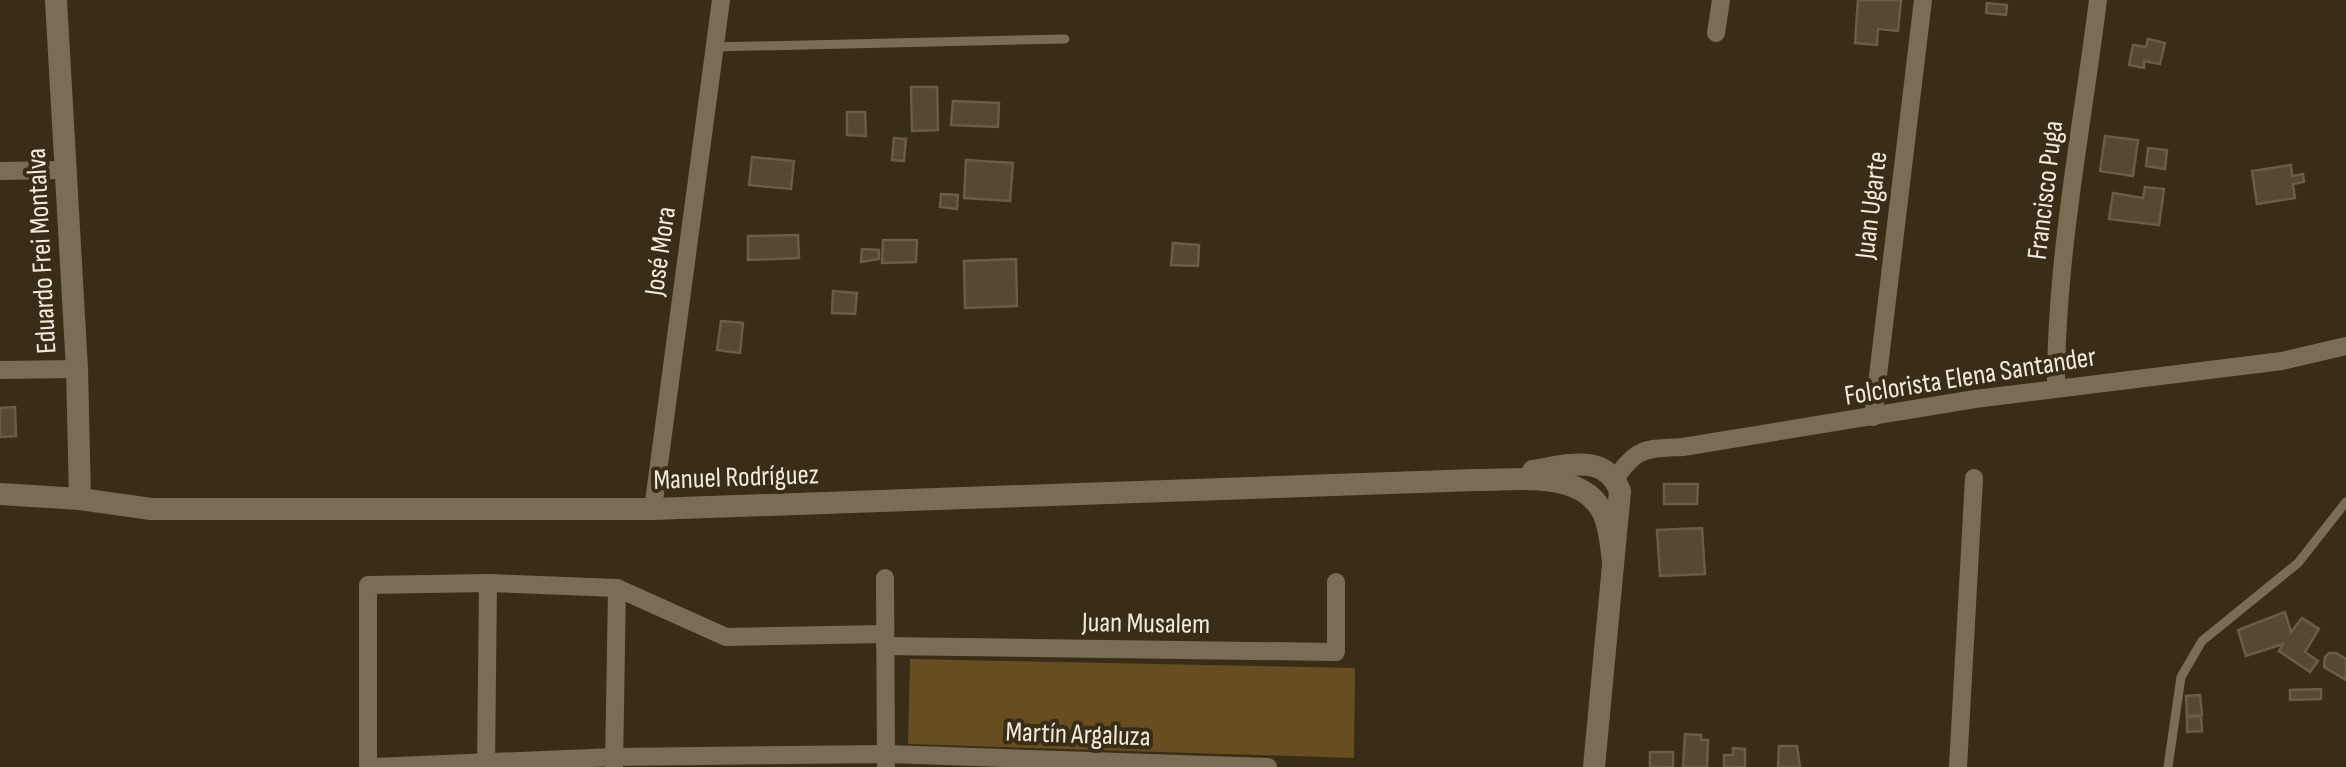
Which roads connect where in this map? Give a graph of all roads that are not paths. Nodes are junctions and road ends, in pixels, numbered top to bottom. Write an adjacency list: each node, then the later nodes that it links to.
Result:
1 (56, 0): 9 (street, Eduardo Frei Montalva)
2 (720, 0): 8 (street, José Mora)
3 (1721, 0): 6 (street)
4 (1923, 0): 15 (street, Juan Ugarte)
5 (2098, 0): 14 (street, Francisco Puga)
6 (1716, 33)
7 (1064, 39): 8 (lane)
8 (714, 47): 22 (street, José Mora)
9 (66, 170): 10 (street); 12 (street, Eduardo Frei Montalva)
10 (0, 171)
11 (2346, 346): 14 (street, Folclorista Elena Santander)
12 (77, 369): 13 (street); 20 (street, Eduardo Frei Montalva)
13 (0, 370)
14 (2056, 387): 15 (street, Folclorista Elena Santander)
15 (1874, 417): 17 (street, Folclorista Elena Santander)
16 (1974, 478): 37 (street)
17 (1615, 479): 18 (street, Manuel Rodríguez); 23 (street)
18 (1475, 480): 22 (street, Manuel Rodríguez); 23 (street, Manuel Rodríguez)
19 (0, 494): 20 (street, Manuel Rodríguez)
20 (80, 499): 22 (street, Manuel Rodríguez)
21 (2346, 502): 38 (lane)
22 (653, 509)
23 (1613, 561): 36 (street)
24 (886, 578): 28 (street)
25 (1336, 582): 28 (street, Juan Musalem)
26 (488, 583): 27 (street); 32 (street); 34 (street)
27 (617, 588): 28 (street); 31 (street)
28 (885, 640): 30 (street)
29 (748, 761): 30 (street, Martín Argaluza); 31 (street, Martín Argaluza)
30 (887, 761): 33 (street, Martín Argaluza)
31 (614, 762): 32 (street, Martín Argaluza)
32 (486, 765): 34 (street, Martín Argaluza)
33 (1192, 765): 35 (street, Martín Argaluza)
34 (371, 767)
35 (1268, 767)
36 (1594, 767)
37 (1958, 767)
38 (2168, 767)

